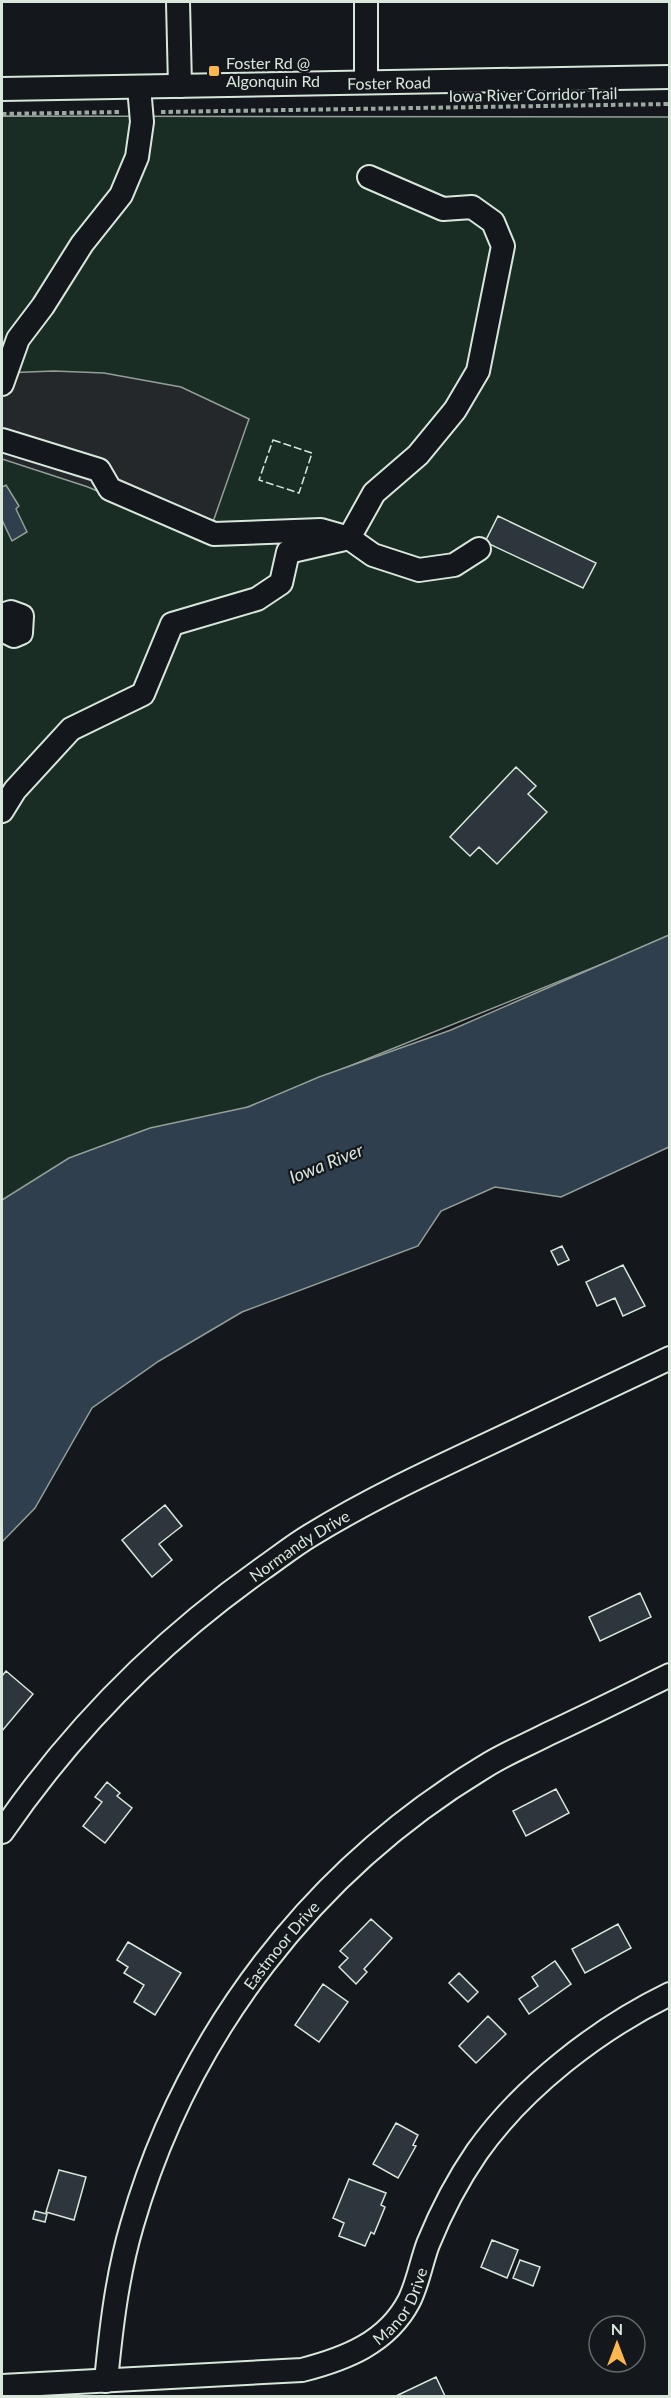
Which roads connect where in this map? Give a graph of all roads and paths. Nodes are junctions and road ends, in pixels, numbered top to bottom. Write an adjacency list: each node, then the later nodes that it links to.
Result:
1 (178, 2): 5 (street)
2 (366, 2): 4 (street)
3 (669, 77): 4 (street, Foster Road)
4 (366, 82): 5 (street, Foster Road)
5 (180, 86): 6 (street, Foster Road)
6 (139, 87): 7 (street, Foster Road); 9 (street)
7 (2, 89)
8 (669, 104): 9 (path, Iowa River Corridor Trail)
9 (141, 112): 10 (path, Iowa River Corridor Trail); 12 (street)
10 (2, 114)
11 (369, 177): 14 (street)
12 (2, 384)
13 (2, 440): 14 (street)
14 (349, 538): 15 (street); 18 (street)
15 (479, 549)
16 (2, 615): 17 (street)
17 (2, 630)
18 (2, 811)
19 (669, 1358): 21 (street, Normandy Drive)
20 (669, 1675): 23 (street, Eastmoor Drive)
21 (2, 1832)
22 (669, 1994): 23 (street, Manor Drive)
23 (106, 2381): 24 (street, Manor Drive)
24 (2, 2386)

